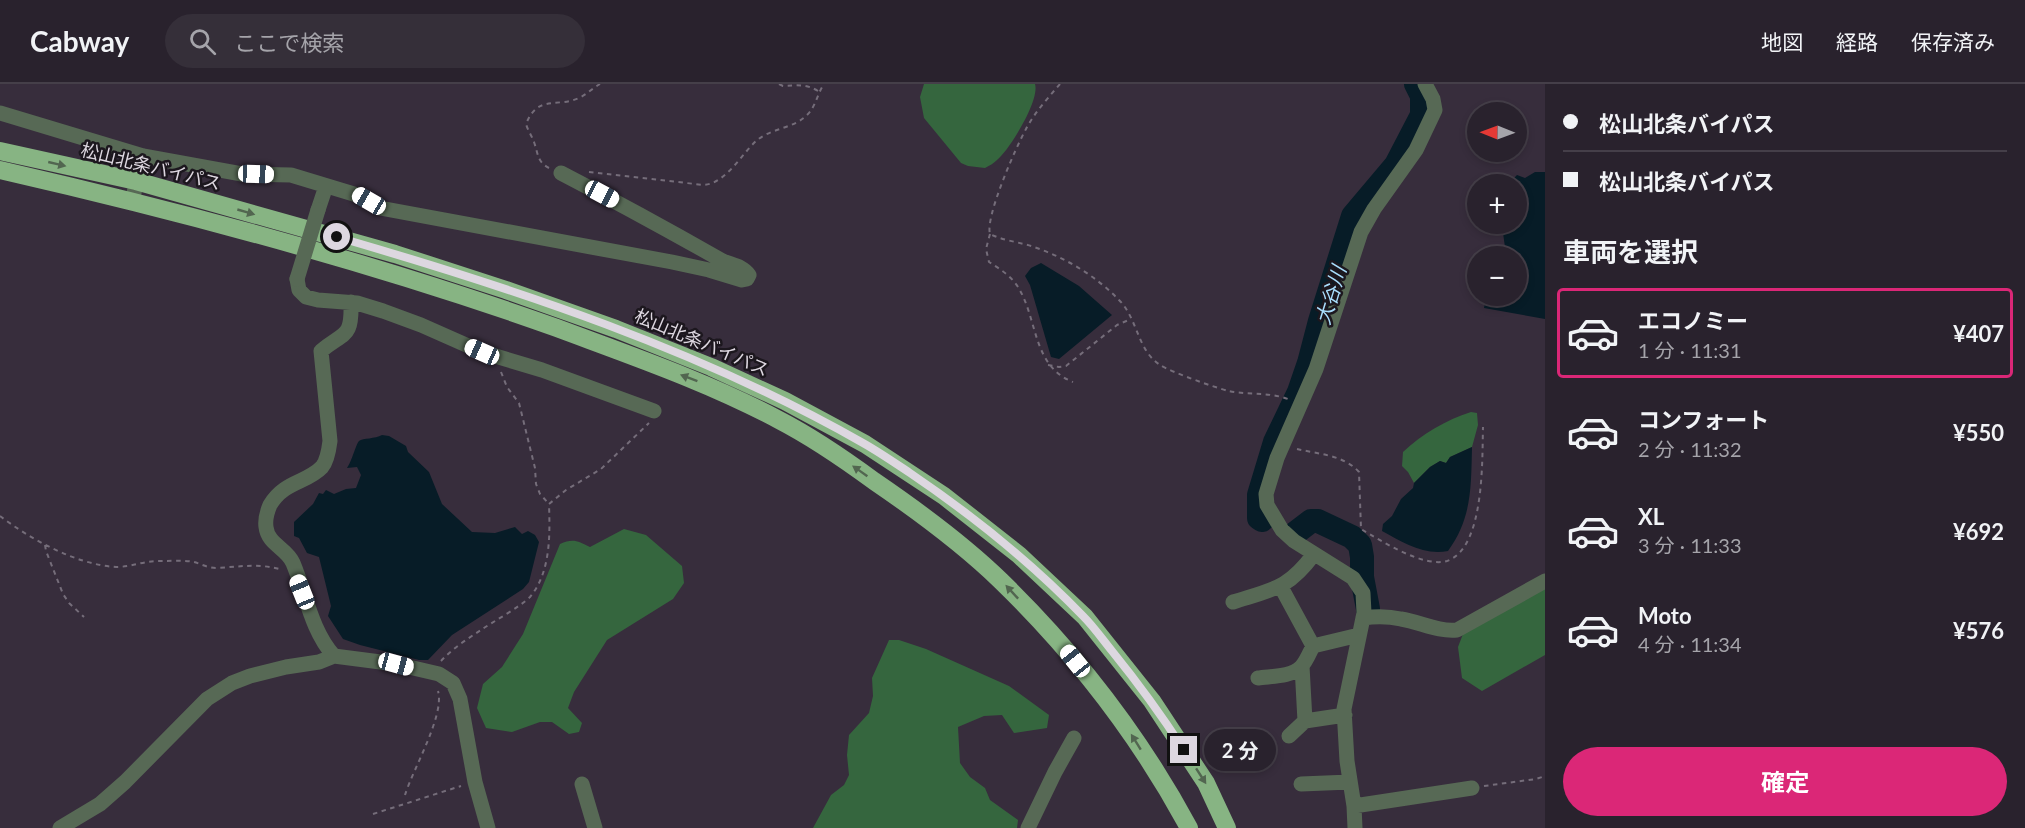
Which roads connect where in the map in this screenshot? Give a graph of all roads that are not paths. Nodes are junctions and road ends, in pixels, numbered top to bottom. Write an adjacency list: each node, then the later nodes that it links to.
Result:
1 (1425, 84): 12 (street)
2 (0, 113): 4 (street)
3 (0, 151): 7 (highway, 松山北条バイパス, one-way to 7)
4 (143, 156): 7 (street); 8 (street)
5 (0, 170): 9 (highway, 松山北条バイパス)
6 (561, 173): 8 (street)
7 (136, 181): 9 (street); 36 (highway, 松山北条バイパス, one-way to 36)
8 (326, 186): 10 (street, bridge)
9 (132, 201): 35 (highway, 松山北条バイパス, one-way to 9)
10 (351, 302): 11 (street); 19 (street)
11 (654, 411)
12 (1314, 554): 14 (street); 16 (street)
13 (1545, 581): 16 (street)
14 (1281, 587): 15 (street); 18 (street)
15 (1233, 602)
16 (1363, 618): 17 (street)
17 (1359, 635): 18 (street); 22 (street)
18 (1313, 646): 20 (street)
19 (334, 656): 31 (street); 32 (street)
20 (1302, 666): 21 (street); 23 (street)
21 (1258, 678)
22 (1345, 716): 23 (street); 26 (street)
23 (1305, 721): 24 (street)
24 (1289, 736)
25 (1074, 738): 34 (street)
26 (1350, 782): 28 (street); 30 (street)
27 (582, 784): 33 (street)
28 (1301, 784)
29 (1472, 788): 30 (street)
30 (1354, 806): 37 (street)
31 (60, 828)
32 (488, 828)
33 (595, 828)
34 (1028, 828)
35 (1189, 828)
36 (1227, 828)
37 (1355, 828)

